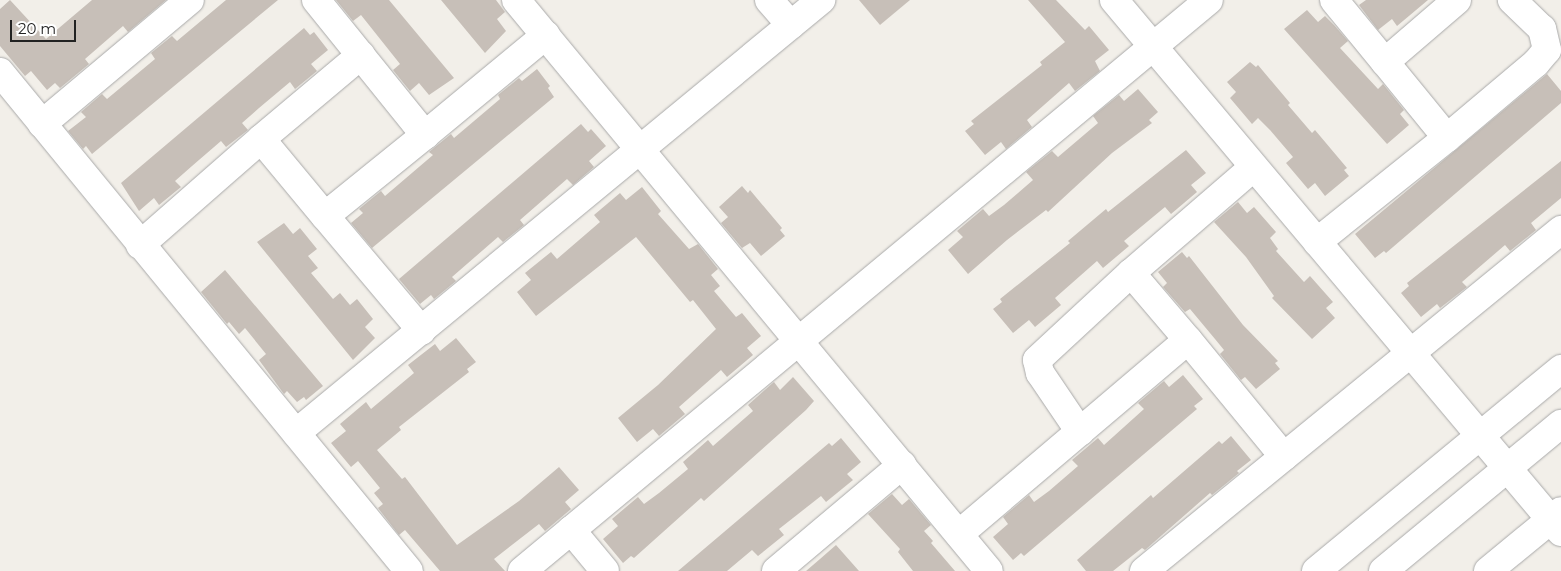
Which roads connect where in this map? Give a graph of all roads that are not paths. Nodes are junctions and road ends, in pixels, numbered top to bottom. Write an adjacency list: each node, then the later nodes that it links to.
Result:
1 (190, 0): 17 (street)
2 (316, 0): 14 (street)
3 (516, 0): 12 (street)
4 (769, 0): 11 (street)
5 (821, 0): 11 (street)
6 (1114, 0): 13 (street)
7 (1209, 0): 13 (street)
8 (1334, 0): 15 (street)
9 (1457, 0): 15 (street)
10 (1512, 0): 19 (street)
11 (791, 24): 21 (street)
12 (546, 35): 18 (street); 21 (street)
13 (1153, 47): 22 (street); 29 (street)
14 (361, 55): 18 (street); 20 (street)
15 (1385, 62): 19 (street)
16 (0, 72): 17 (street)
17 (42, 124): 26 (street)
18 (425, 135): 23 (street)
19 (1447, 138): 25 (street)
20 (261, 139): 23 (street); 26 (street)
21 (641, 149): 28 (street); 29 (street)
22 (1254, 167): 25 (street); 27 (street)
23 (325, 216): 28 (street)
24 (1561, 230): 31 (street)
25 (1316, 242): 31 (street)
26 (140, 245): 35 (street)
27 (1132, 273): 30 (street); 34 (street)
28 (422, 331): 35 (street)
29 (799, 340): 38 (street); 41 (street)
30 (1188, 340): 34 (street); 37 (street)
31 (1410, 354): 36 (street); 37 (street)
32 (1561, 369): 36 (street)
33 (1561, 424): 39 (street)
34 (1080, 432): 42 (street)
35 (296, 433): 44 (street)
36 (1480, 437): 39 (street); 49 (street)
37 (1284, 457): 48 (street)
38 (902, 465): 42 (street); 43 (street)
39 (1507, 469): 40 (street); 50 (street)
40 (1558, 521): 51 (street)
41 (571, 530): 45 (street); 46 (street)
42 (959, 534): 47 (street)
43 (789, 567)
44 (409, 571)
45 (522, 571)
46 (606, 571)
47 (990, 571)
48 (1144, 571)
49 (1316, 571)
50 (1383, 571)
51 (1488, 571)

